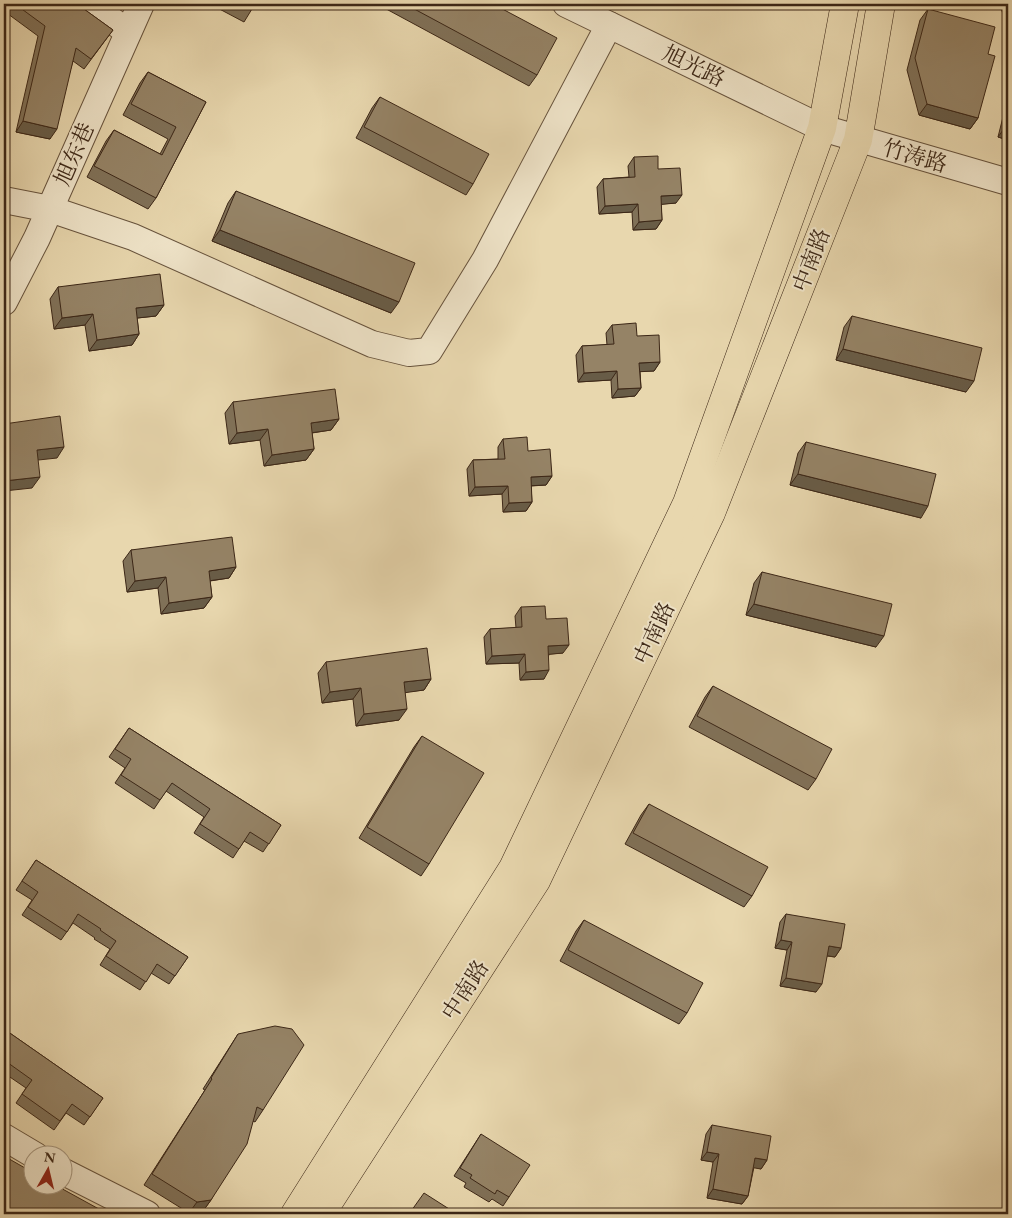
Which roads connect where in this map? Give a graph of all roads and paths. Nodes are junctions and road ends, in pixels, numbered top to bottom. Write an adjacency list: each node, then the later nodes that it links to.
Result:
1 (89, 4): 7 (street)
2 (141, 4): 7 (street, 旭东巷)
3 (566, 4): 6 (street, 旭光路)
4 (845, 4): 8 (main road, 中南路)
5 (881, 4): 9 (main road, 中南路)
6 (609, 24): 8 (street, 旭光路); 12 (street)
7 (128, 32): 12 (street, 旭东巷)
8 (822, 128): 9 (street, 竹涛路); 18 (main road, 中南路)
9 (858, 140): 10 (street, 竹涛路); 19 (main road, 中南路)
10 (1008, 182)
11 (4, 200): 12 (street)
12 (50, 209): 13 (street, 旭东巷)
13 (4, 302)
14 (4, 1136): 15 (street)
15 (22, 1147)
16 (72, 1176): 17 (street)
17 (147, 1214)
18 (295, 1214)
19 (321, 1214)

